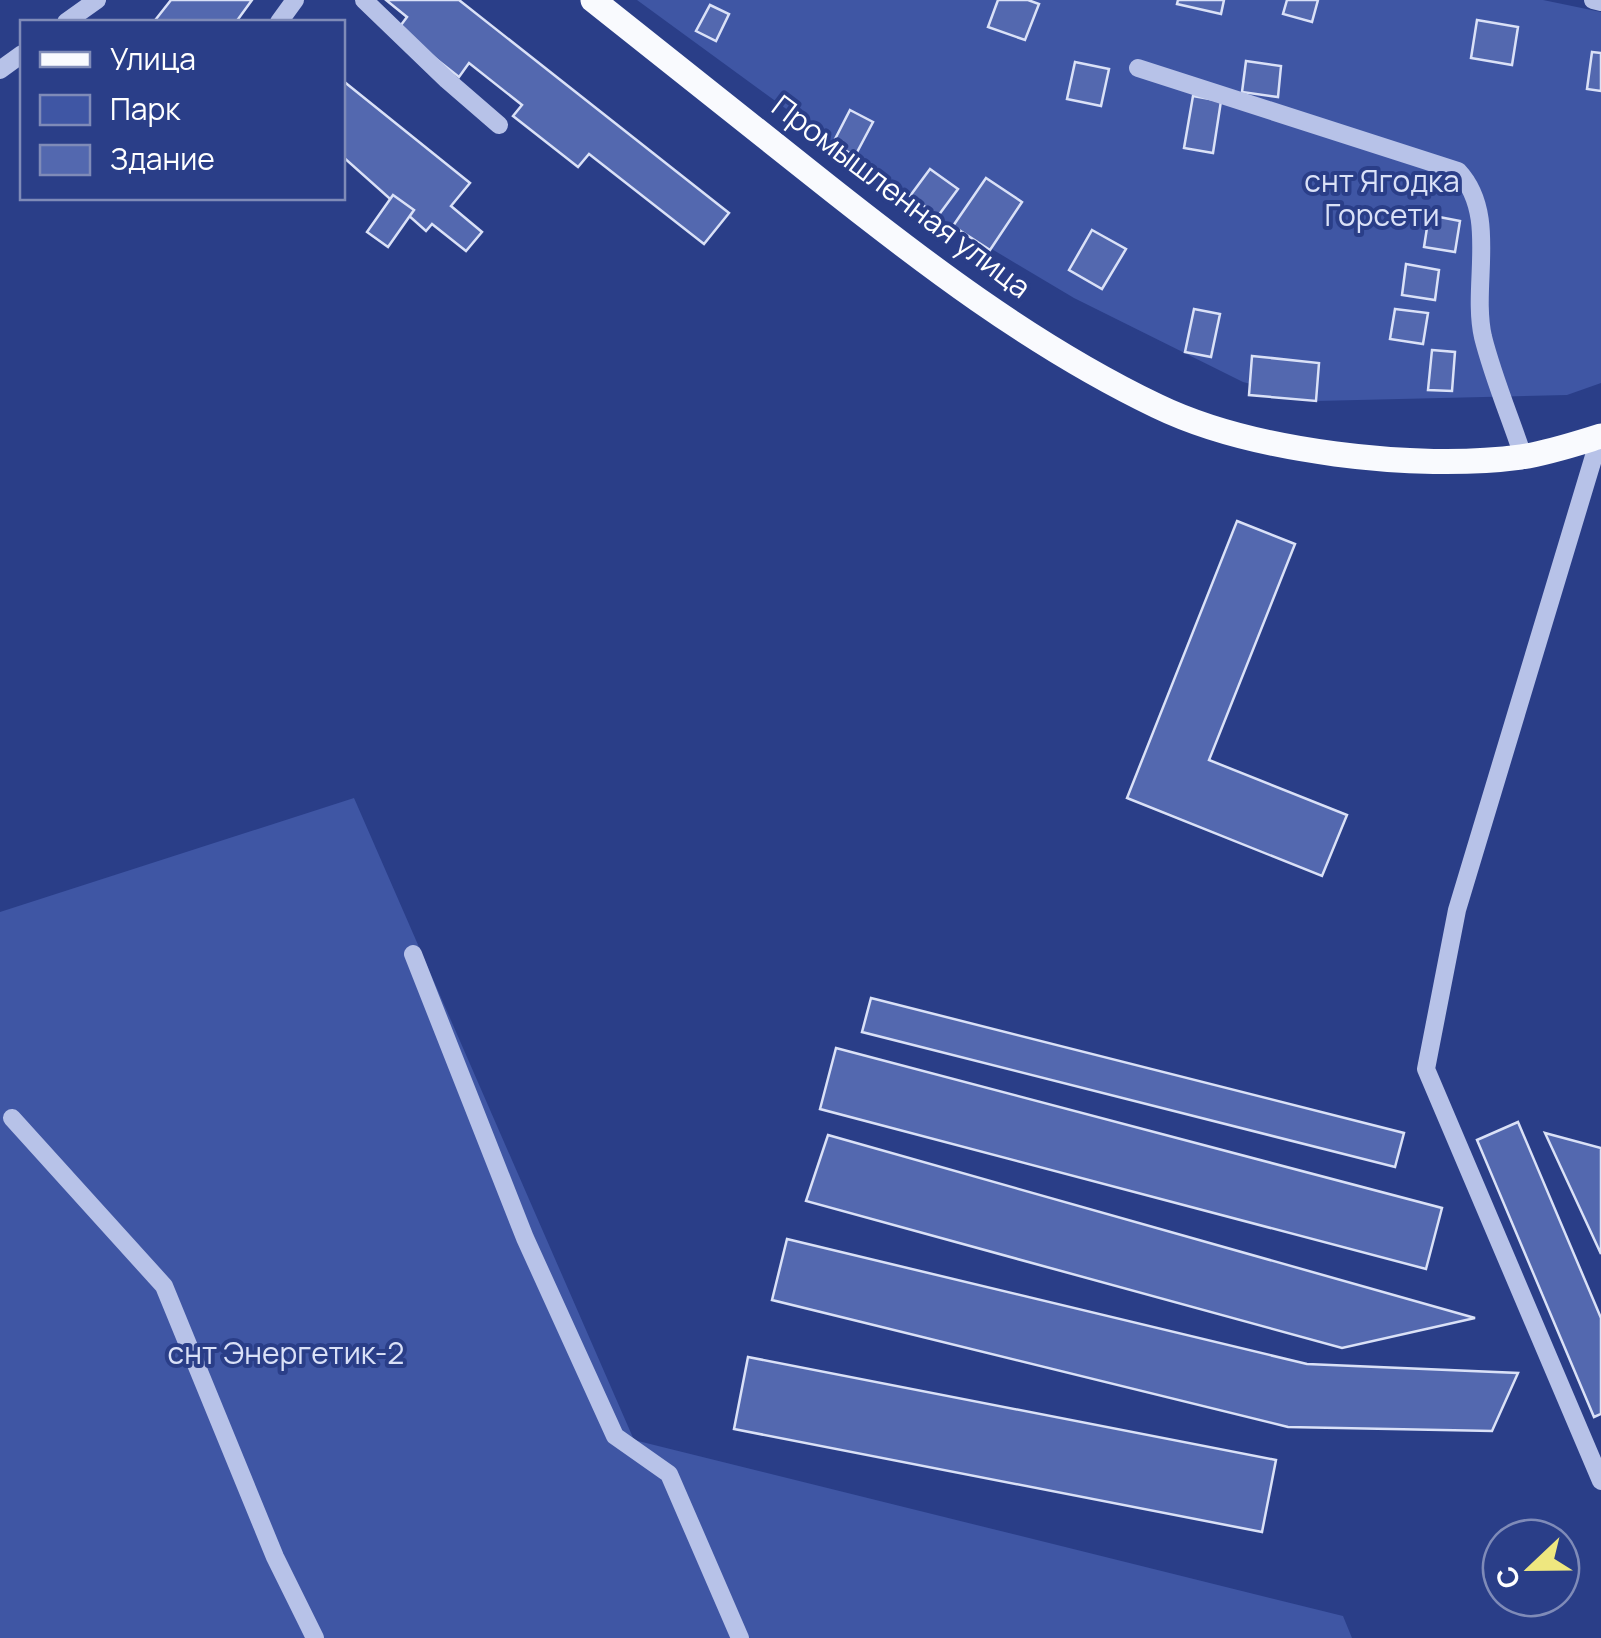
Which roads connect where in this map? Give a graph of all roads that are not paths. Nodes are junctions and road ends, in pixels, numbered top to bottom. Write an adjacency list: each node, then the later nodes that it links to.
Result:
1 (98, 0): 6 (street)
2 (364, 0): 8 (street)
3 (593, 0): 10 (main road, Промышленная улица)
4 (1593, 0): 5 (street)
5 (1601, 2)
6 (69, 20)
7 (1138, 68): 10 (street)
8 (499, 124)
9 (1600, 436): 10 (main road, Промышленная улица); 13 (street)
10 (1522, 456)
11 (413, 954): 15 (street)
12 (12, 1118): 14 (street)
13 (1601, 1481)
14 (315, 1638)
15 (740, 1638)

